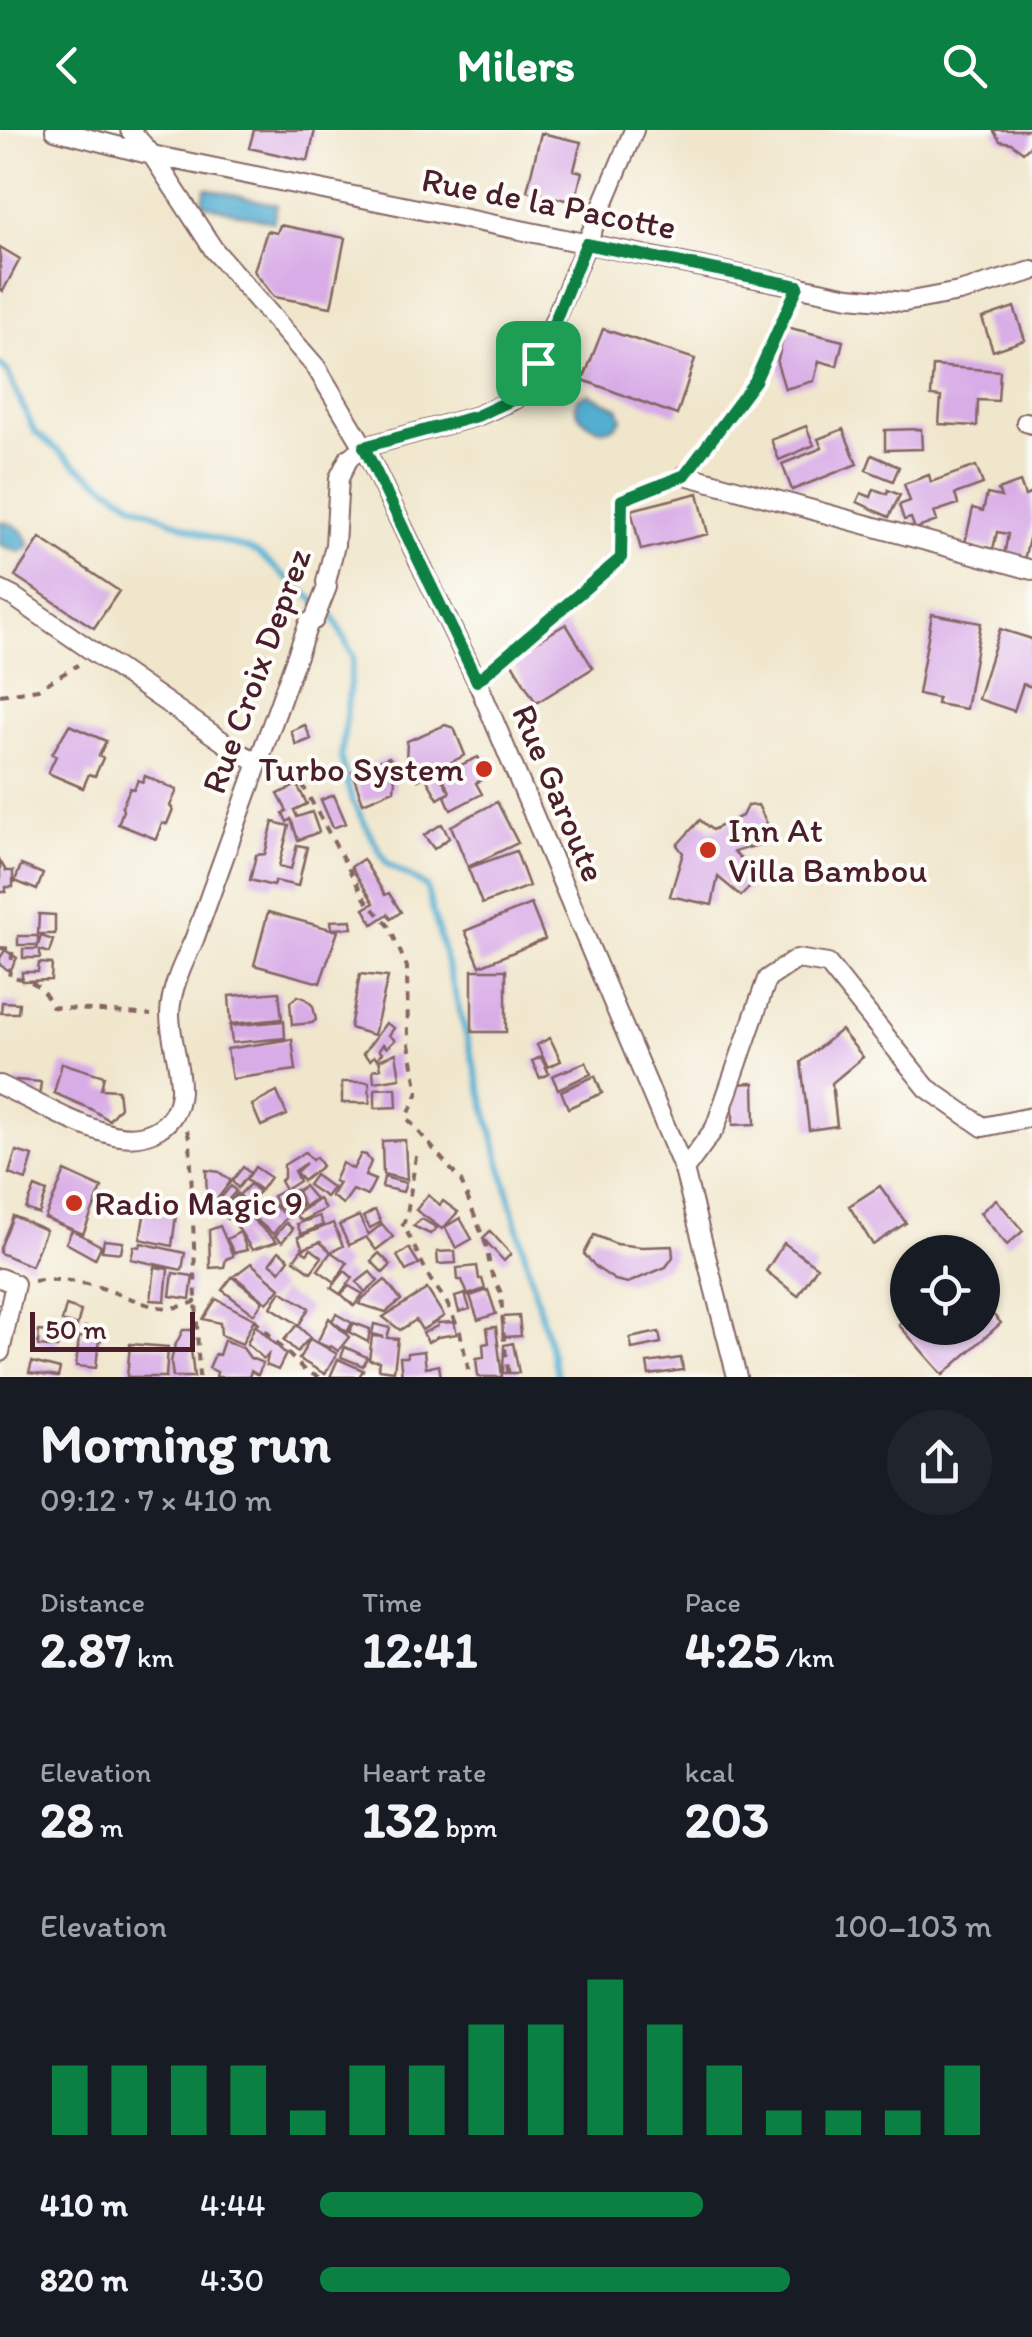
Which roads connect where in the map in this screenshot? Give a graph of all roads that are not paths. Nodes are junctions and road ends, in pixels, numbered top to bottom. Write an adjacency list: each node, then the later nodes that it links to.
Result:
1 (55, 130): 4 (street, Rue de la Pacotte)
2 (130, 130): 4 (street, Rue Garoute)
3 (634, 130): 5 (street)
4 (152, 155): 5 (street, Rue de la Pacotte); 7 (street, Rue Garoute)
5 (586, 244): 6 (street, Rue de la Pacotte); 7 (street)
6 (1032, 271)
7 (364, 447): 11 (street, Rue Croix Deprez); 14 (street, Rue Garoute)
8 (685, 475): 9 (street)
9 (1032, 570)
10 (0, 590): 11 (street)
11 (258, 762): 12 (street, Rue Croix Deprez)
12 (0, 1085)
13 (1032, 1117): 14 (street)
14 (684, 1170): 17 (street, Rue Garoute)
15 (7, 1281): 16 (street)
16 (0, 1352)
17 (737, 1377)

